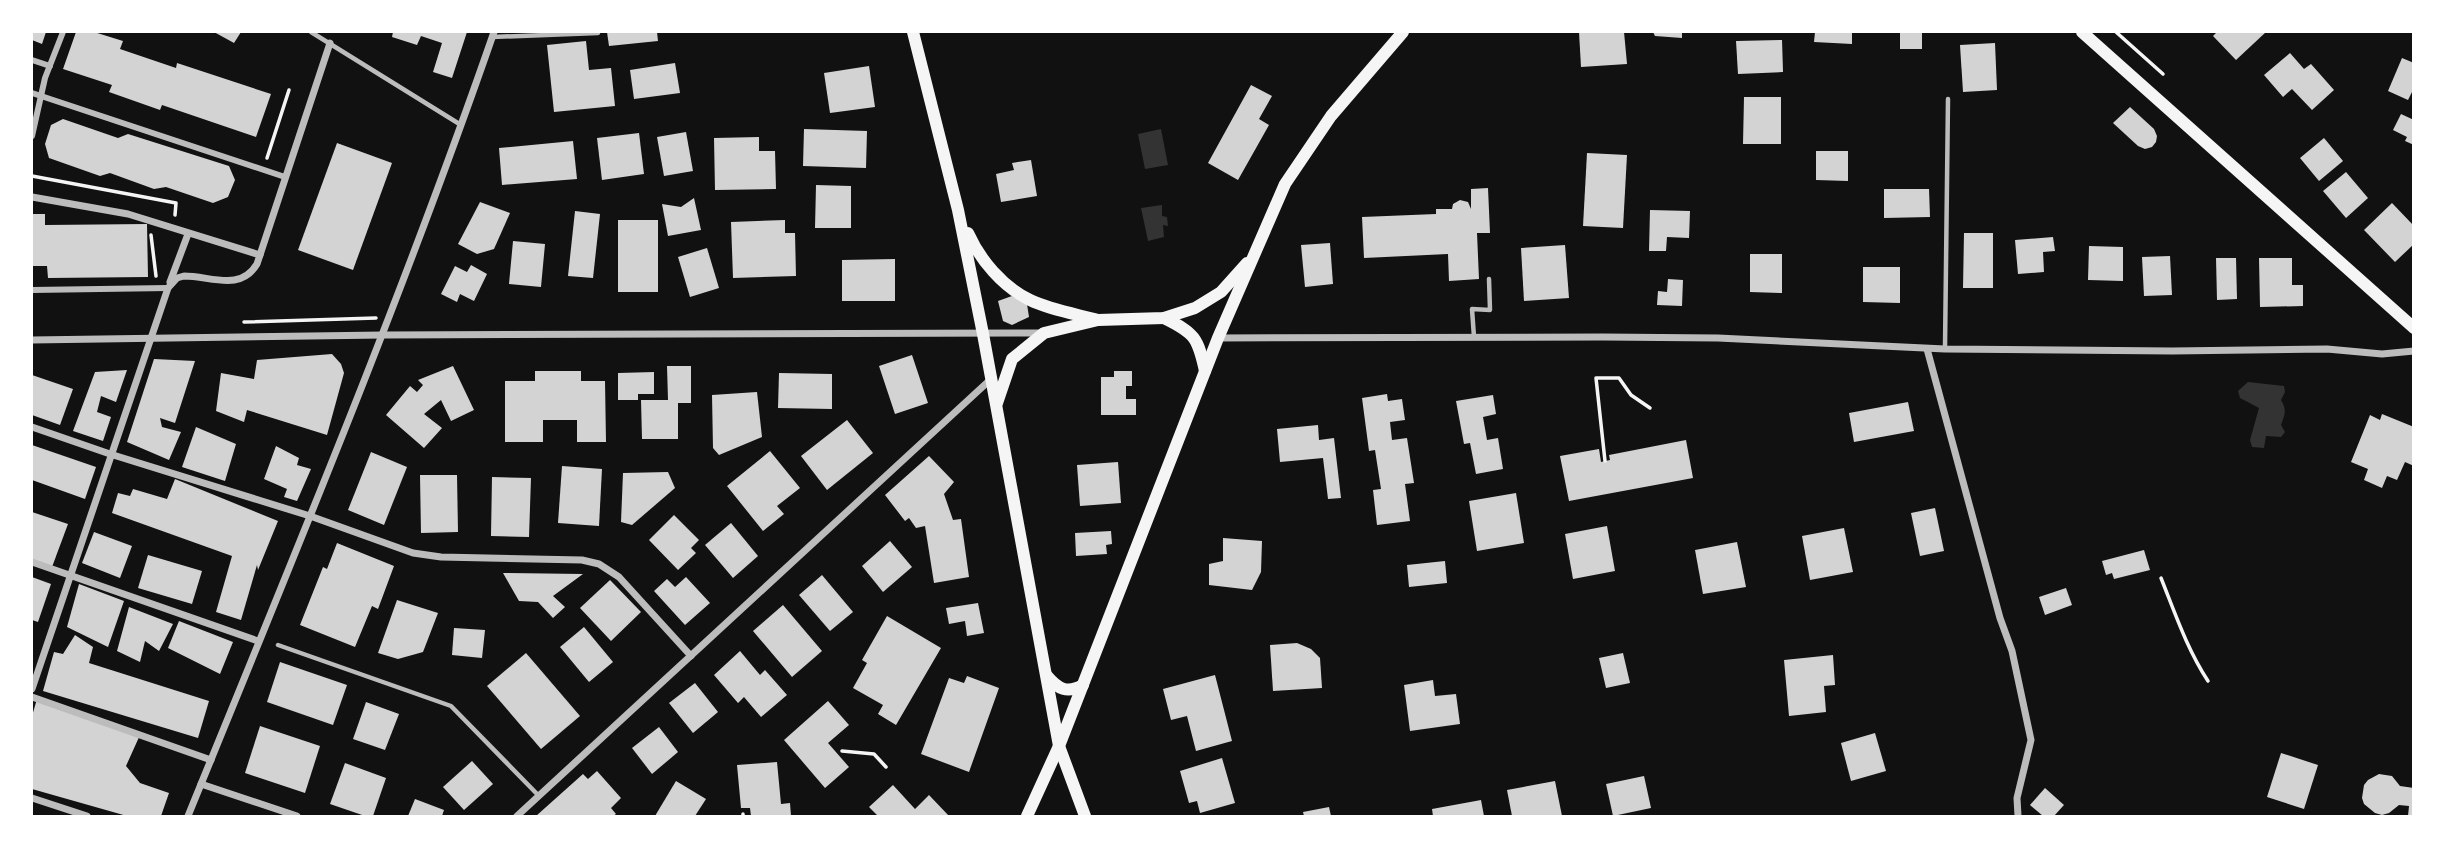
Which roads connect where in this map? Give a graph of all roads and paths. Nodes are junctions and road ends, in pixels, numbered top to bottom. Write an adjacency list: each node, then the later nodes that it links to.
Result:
1 (63, 32): 11 (street)
2 (311, 32): 9 (lane)
3 (913, 32): 23 (main road)
4 (1403, 32): 27 (main road)
5 (2082, 32): 34 (main road)
6 (2116, 32): 12 (path)
7 (598, 33): 8 (lane)
8 (493, 34): 18 (street)
9 (330, 43): 18 (lane); 21 (street)
10 (32, 60): 11 (street)
11 (50, 66): 15 (street)
12 (2163, 74)
13 (289, 90): 20 (path)
14 (32, 93): 15 (street)
15 (41, 96): 17 (street); 20 (street)
16 (1948, 99): 43 (lane)
17 (34, 116): 19 (street)
18 (461, 126): 37 (street)
19 (32, 136)
20 (264, 169): 21 (street)
21 (285, 177): 26 (street)
22 (32, 197): 25 (street)
23 (958, 210): 33 (main road); 36 (main road)
24 (149, 223): 29 (path)
25 (188, 234): 26 (street); 30 (street)
26 (260, 255): 30 (street)
27 (1253, 256): 32 (main road); 39 (main road)
28 (1489, 279): 40 (lane)
29 (158, 288): 30 (street); 31 (street)
30 (168, 288): 38 (street)
31 (32, 290)
32 (1164, 318): 33 (main road); 45 (main road)
33 (1098, 320): 35 (main road)
34 (2413, 328)
35 (1044, 333): 36 (street); 47 (main road)
36 (983, 334): 37 (street); 46 (main road)
37 (383, 335): 38 (street); 52 (street)
38 (149, 338): 41 (street); 50 (street)
39 (1218, 338): 40 (street); 45 (main road)
40 (1474, 338): 42 (street)
41 (32, 340)
42 (1927, 349): 43 (street); 77 (street)
43 (1945, 349): 44 (street)
44 (2413, 351)
45 (1205, 371): 61 (main road)
46 (991, 379): 47 (main road); 58 (street)
47 (995, 407): 59 (main road)
48 (1650, 408): 51 (path)
49 (32, 427): 50 (street)
50 (110, 454): 52 (street); 54 (street)
51 (1605, 461)
52 (310, 516): 56 (street); 58 (street)
53 (32, 562): 54 (street)
54 (69, 575): 56 (street); 62 (street)
55 (2161, 578): 60 (path)
56 (258, 641): 66 (street)
57 (278, 645): 69 (lane)
58 (691, 656): 69 (street)
59 (1045, 673): 61 (main road); 64 (main road)
60 (2208, 681)
61 (1083, 685): 64 (main road)
62 (32, 689)
63 (32, 698): 66 (street)
64 (1059, 747): 75 (main road); 76 (main road)
65 (842, 751): 67 (path)
66 (211, 760): 68 (street)
67 (886, 767)
68 (201, 785): 72 (street); 73 (street)
69 (539, 796): 74 (street)
70 (32, 798): 71 (street)
71 (87, 817)
72 (188, 817)
73 (297, 817)
74 (517, 817)
75 (1027, 817)
76 (1085, 817)
77 (2018, 817)

